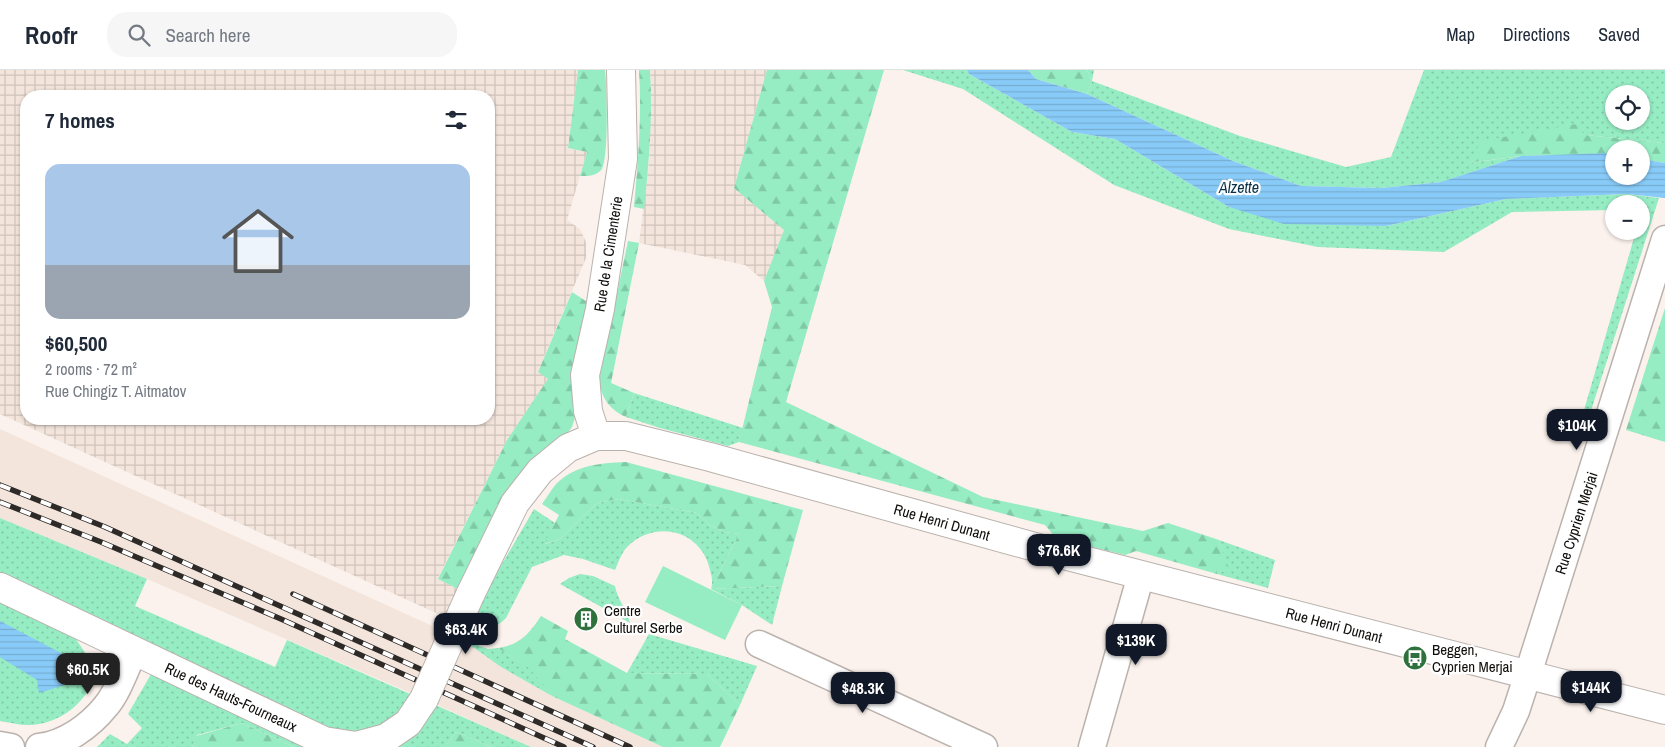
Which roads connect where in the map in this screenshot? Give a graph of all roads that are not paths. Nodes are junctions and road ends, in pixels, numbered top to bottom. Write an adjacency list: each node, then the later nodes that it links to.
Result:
1 (621, 70): 3 (main road, Rue de la Cimenterie)
2 (1665, 239): 9 (street, Rue Cyprien Merjai)
3 (596, 436): 4 (main road, Rue Henri Dunant); 6 (main road, Rue Henri Dunant)
4 (1140, 575): 9 (main road, Rue Henri Dunant); 16 (street)
5 (0, 587): 8 (main road, Rue des Hauts-Fourneaux)
6 (470, 595): 11 (main road, Rue des Hauts-Fourneaux, bridge)
7 (758, 644): 15 (street)
8 (134, 651): 11 (main road, Rue des Hauts-Fourneaux); 14 (street)
9 (1528, 674): 10 (main road, Rue Henri Dunant); 17 (street, Rue Cyprien Merjai)
10 (1665, 710)
11 (389, 742)
12 (0, 745): 13 (street)
13 (10, 747)
14 (39, 747)
15 (984, 747)
16 (1092, 747)
17 (1498, 747)

